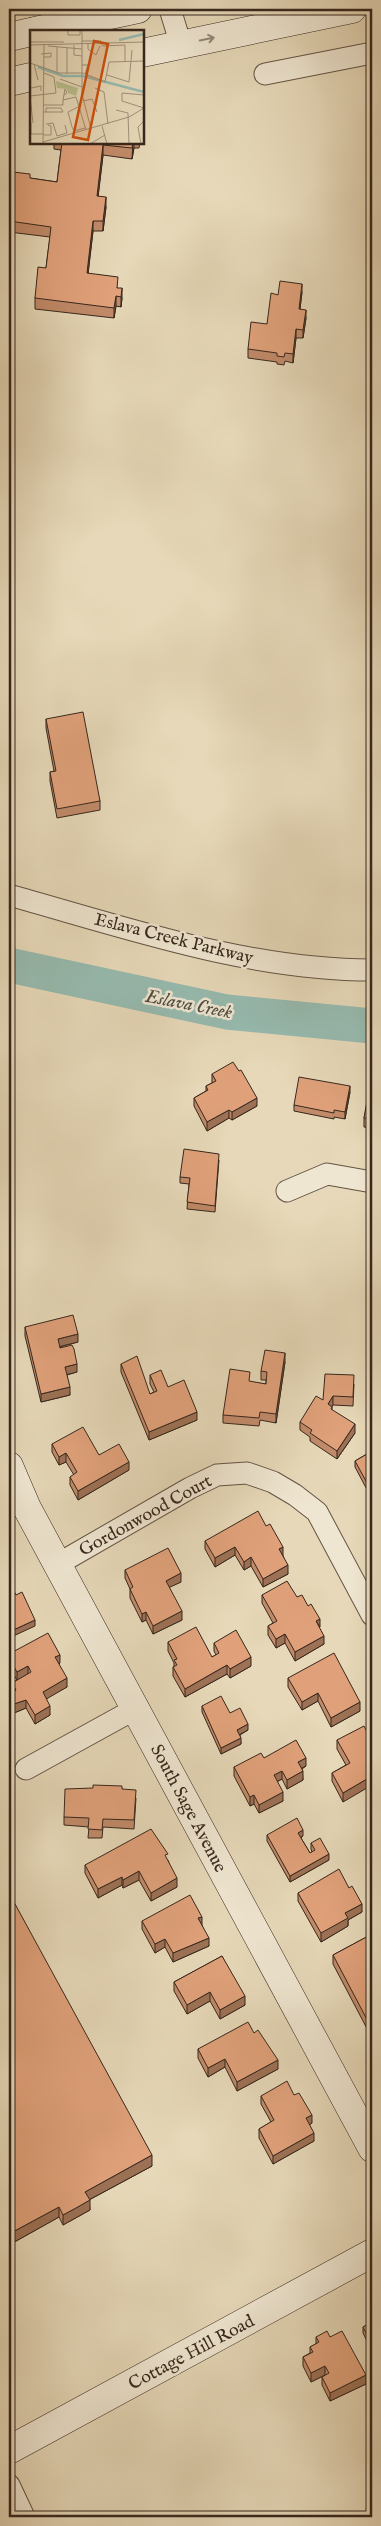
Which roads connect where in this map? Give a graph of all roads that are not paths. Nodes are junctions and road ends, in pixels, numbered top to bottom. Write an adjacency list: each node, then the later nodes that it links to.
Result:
1 (138, 9): 4 (street)
2 (170, 9): 7 (street)
3 (352, 9): 7 (street, one-way to 3)
4 (40, 30)
5 (30, 32): 6 (street)
6 (9, 37)
7 (181, 45): 9 (street)
8 (372, 52): 10 (street)
9 (144, 53)
10 (265, 74)
11 (30, 78): 12 (street)
12 (9, 82)
13 (9, 895): 14 (street, Eslava Creek Parkway)
14 (372, 970)
15 (372, 1182): 16 (street)
16 (287, 1191)
17 (9, 1466): 18 (street, South Sage Avenue)
18 (58, 1564): 19 (street, Gordonwood Court); 20 (street, South Sage Avenue)
19 (372, 1615)
20 (135, 1709): 21 (street); 22 (street, South Sage Avenue)
21 (26, 1769)
22 (372, 2148)
23 (372, 2253): 24 (street, Cottage Hill Road)
24 (9, 2450)
25 (9, 2485): 26 (street)
26 (24, 2517)

